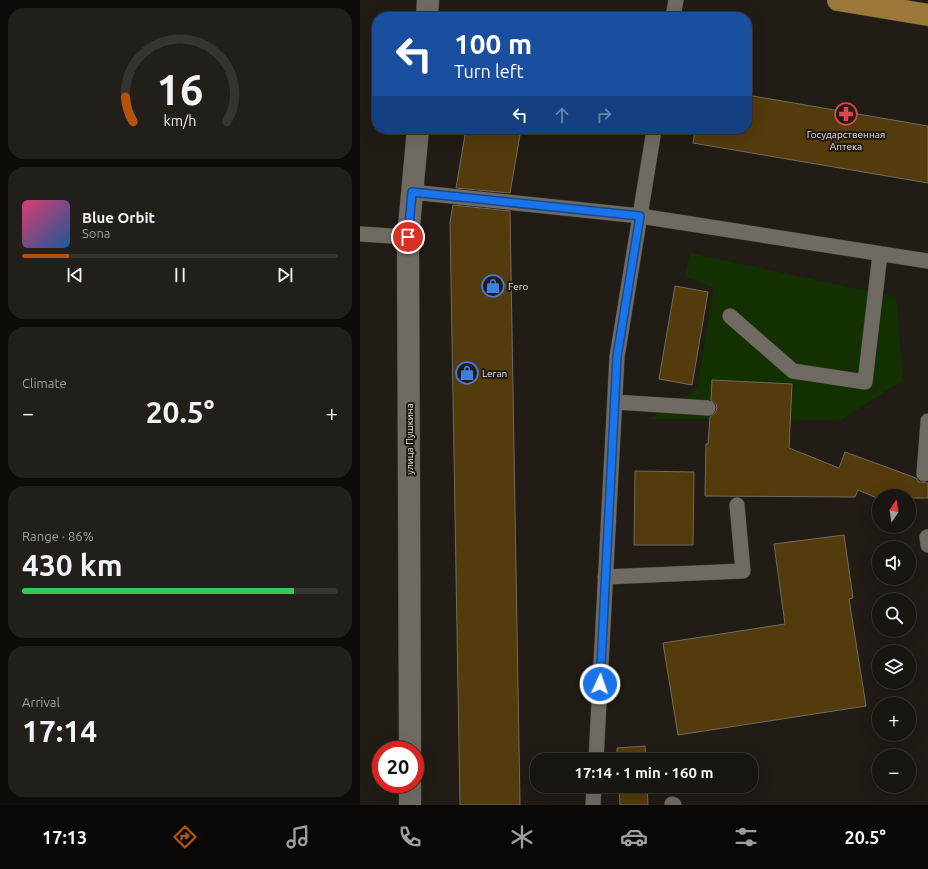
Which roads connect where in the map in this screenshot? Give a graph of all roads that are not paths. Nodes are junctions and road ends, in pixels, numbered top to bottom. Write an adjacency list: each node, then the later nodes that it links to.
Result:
1 (428, 0): 4 (street)
2 (676, 0): 5 (lane)
3 (838, 0): 6 (main road)
4 (427, 12)
5 (674, 12)
6 (928, 15)
7 (418, 134): 9 (street, улица Пушкина)
8 (653, 136): 10 (lane)
9 (412, 192): 10 (lane); 12 (street, улица Пушкина)
10 (640, 216): 13 (lane); 16 (lane)
11 (360, 234): 12 (lane)
12 (408, 237): 22 (street, улица Пушкина)
13 (880, 254): 14 (lane); 15 (lane)
14 (928, 261)
15 (730, 316)
16 (615, 402): 17 (lane); 21 (lane)
17 (708, 408)
18 (928, 421): 19 (lane)
19 (924, 474)
20 (737, 505): 21 (lane)
21 (606, 577): 23 (lane)
22 (410, 741)
23 (596, 753)
24 (410, 793): 26 (street)
25 (594, 793): 27 (lane)
26 (410, 805)
27 (593, 805)

